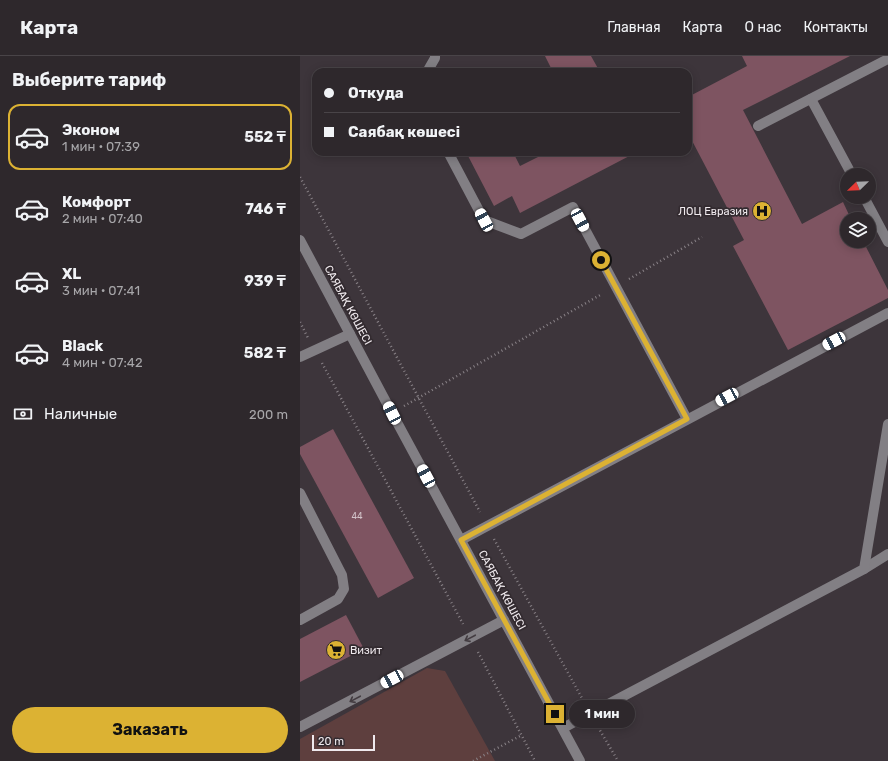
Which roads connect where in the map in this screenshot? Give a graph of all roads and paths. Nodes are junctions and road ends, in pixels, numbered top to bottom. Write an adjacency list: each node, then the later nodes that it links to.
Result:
1 (436, 57): 3 (street)
2 (888, 59): 4 (street)
3 (429, 68)
4 (812, 99): 5 (street); 7 (street)
5 (758, 126)
6 (450, 156): 13 (street)
7 (848, 168)
8 (300, 176): 19 (path)
9 (868, 204): 12 (street)
10 (702, 237): 13 (path)
11 (300, 240): 16 (street, САЯБАҚ КӨШЕСІ)
12 (888, 242)
13 (616, 286): 19 (path); 21 (street)
14 (888, 313): 21 (street)
15 (300, 322): 17 (path)
16 (350, 334): 17 (street); 20 (street, САЯБАҚ КӨШЕСІ)
17 (315, 350): 18 (street); 30 (path)
18 (300, 357)
19 (418, 398): 20 (path); 24 (path)
20 (392, 413): 25 (street, САЯБАҚ КӨШЕСІ)
21 (687, 419): 24 (street)
22 (888, 424): 27 (street)
23 (300, 493): 28 (street)
24 (487, 526): 25 (street); 31 (path)
25 (461, 540): 29 (street, САЯБАҚ КӨШЕСІ)
26 (888, 554): 27 (street)
27 (864, 569): 31 (street)
28 (300, 620)
29 (504, 620): 30 (street); 33 (street, САЯБАҚ КӨШЕСІ)
30 (471, 638): 32 (street, one-way to 32); 34 (path)
31 (591, 713): 33 (street); 38 (path)
32 (300, 727)
33 (563, 728): 37 (street, САЯБАҚ КӨШЕСІ)
34 (522, 735): 35 (path); 36 (path)
35 (473, 761)
36 (535, 761)
37 (580, 761)
38 (618, 761)

